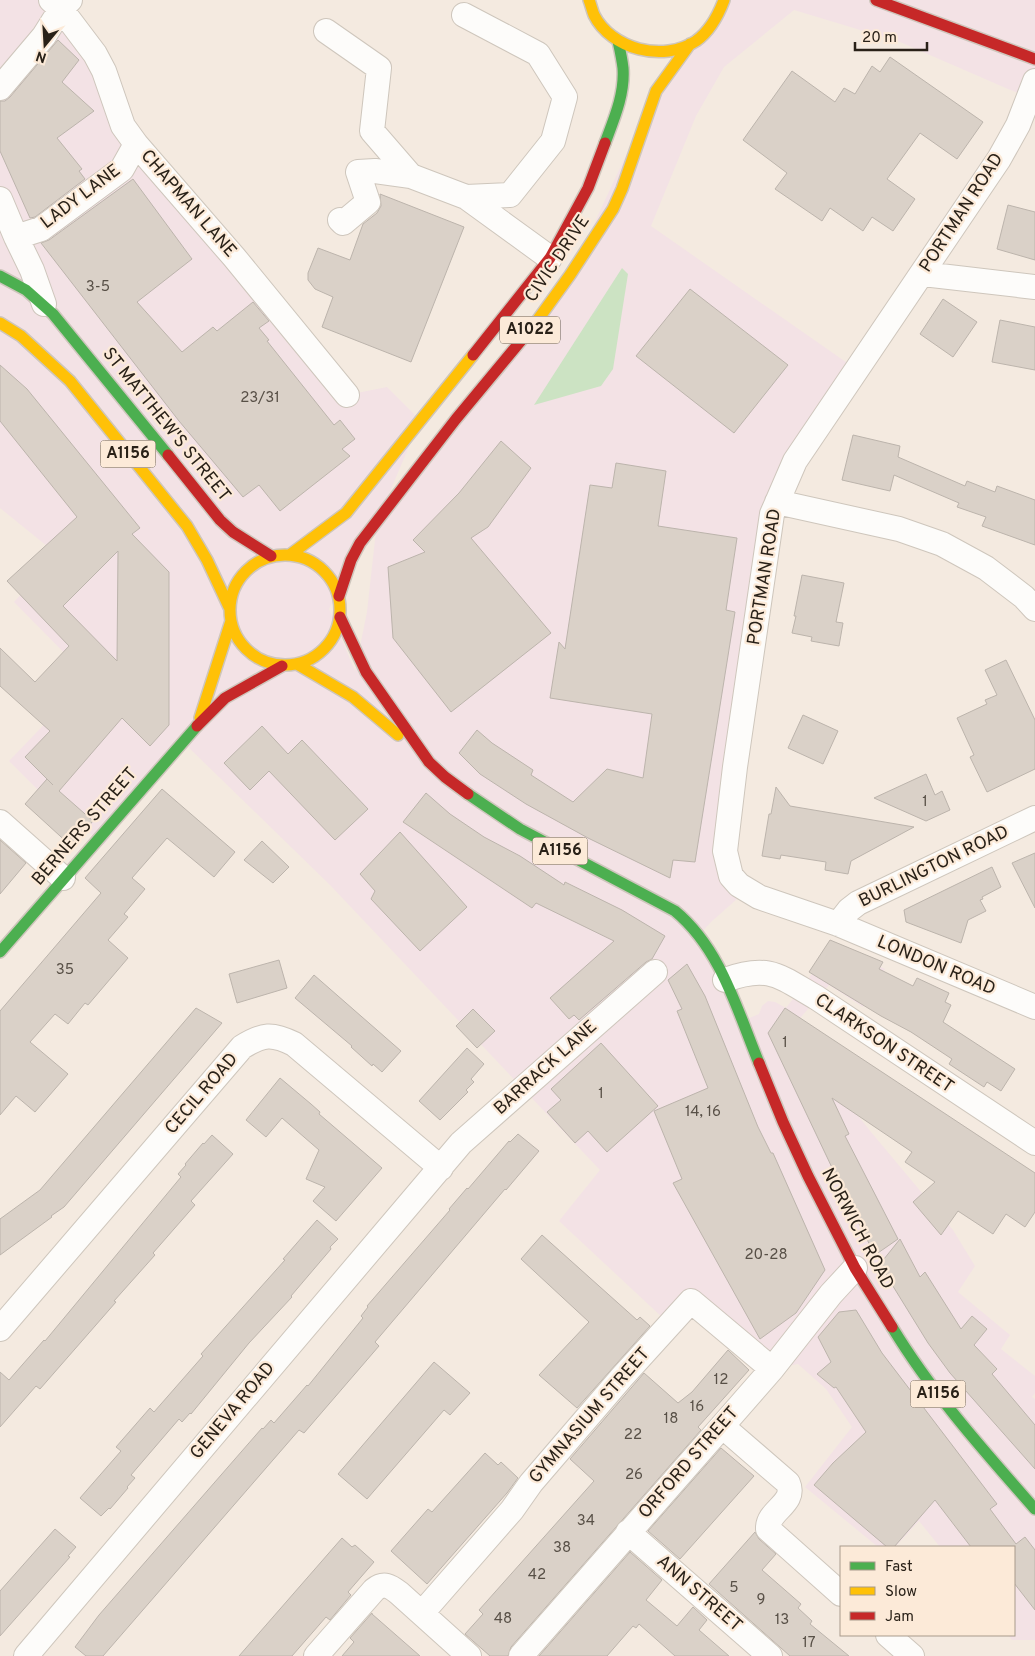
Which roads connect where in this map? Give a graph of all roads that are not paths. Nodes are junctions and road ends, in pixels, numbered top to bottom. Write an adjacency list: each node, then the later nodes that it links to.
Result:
1 (589, 0): 9 (main road)
2 (724, 0): 6 (main road)
3 (737, 0): 6 (main road)
4 (876, 0): 11 (main road)
5 (60, 3): 13 (street); 14 (street, CHAPMAN LANE)
6 (720, 14): 10 (main road)
7 (464, 15): 16 (street)
8 (326, 30): 15 (street)
9 (618, 41): 10 (main road); 20 (main road, CIVIC DRIVE / A1022)
10 (690, 44): 30 (main road, CIVIC DRIVE / A1022)
11 (1035, 59)
12 (1035, 81): 21 (street, PORTMAN ROAD)
13 (0, 88)
14 (136, 144): 19 (street, LADY LANE); 26 (street, CHAPMAN LANE)
15 (411, 176): 16 (street); 18 (street)
16 (466, 197): 20 (street)
17 (0, 199): 19 (street)
18 (340, 220)
19 (16, 237): 24 (street)
20 (550, 258): 28 (main road, CIVIC DRIVE / A1022)
21 (923, 274): 23 (street); 27 (street, PORTMAN ROAD)
22 (0, 276): 24 (main road, A1156)
23 (1035, 287)
24 (44, 304): 29 (main road, ST MATTHEW'S STREET / A1156)
25 (0, 323): 31 (main road, A1156)
26 (347, 395)
27 (777, 502): 32 (street); 42 (street, PORTMAN ROAD)
28 (291, 554): 29 (main road); 30 (main road)
29 (270, 556): 31 (main road)
30 (339, 596): 33 (main road)
31 (230, 607): 34 (main road)
32 (1035, 609)
33 (340, 616): 35 (main road); 38 (main road)
34 (230, 621): 36 (main road); 37 (main road, BERNERS STREET)
35 (297, 664): 36 (main road); 38 (main road)
36 (282, 666): 37 (main road, BERNERS STREET)
37 (197, 727): 41 (main road, BERNERS STREET)
38 (426, 758): 45 (main road, NORWICH ROAD / A1156)
39 (1035, 818): 42 (street, BURLINGTON ROAD)
40 (0, 822): 41 (street)
41 (64, 878): 43 (main road, BERNERS STREET)
42 (838, 924): 46 (street, LONDON ROAD)
43 (0, 952)
44 (655, 972): 48 (street, BARRACK LANE)
45 (725, 980): 47 (street, CLARKSON STREET); 49 (main road, NORWICH ROAD / A1156)
46 (1035, 1007)
47 (1035, 1143)
48 (441, 1168): 50 (street, CECIL ROAD); 58 (street, GENEVA ROAD)
49 (855, 1268): 51 (street, ORFORD STREET); 53 (main road, NORWICH ROAD / A1156)
50 (0, 1329)
51 (772, 1369): 52 (street, ORFORD STREET); 56 (street, GYMNASIUM STREET)
52 (722, 1426): 54 (street, ORFORD STREET); 55 (street)
53 (1034, 1505)
54 (628, 1532): 61 (street, ORFORD STREET); 62 (street, ANN STREET)
55 (840, 1593)
56 (422, 1613): 59 (street); 60 (street)
57 (889, 1636): 63 (street)
58 (26, 1656)
59 (316, 1656)
60 (469, 1656)
61 (521, 1656)
62 (770, 1656)
63 (912, 1656)

